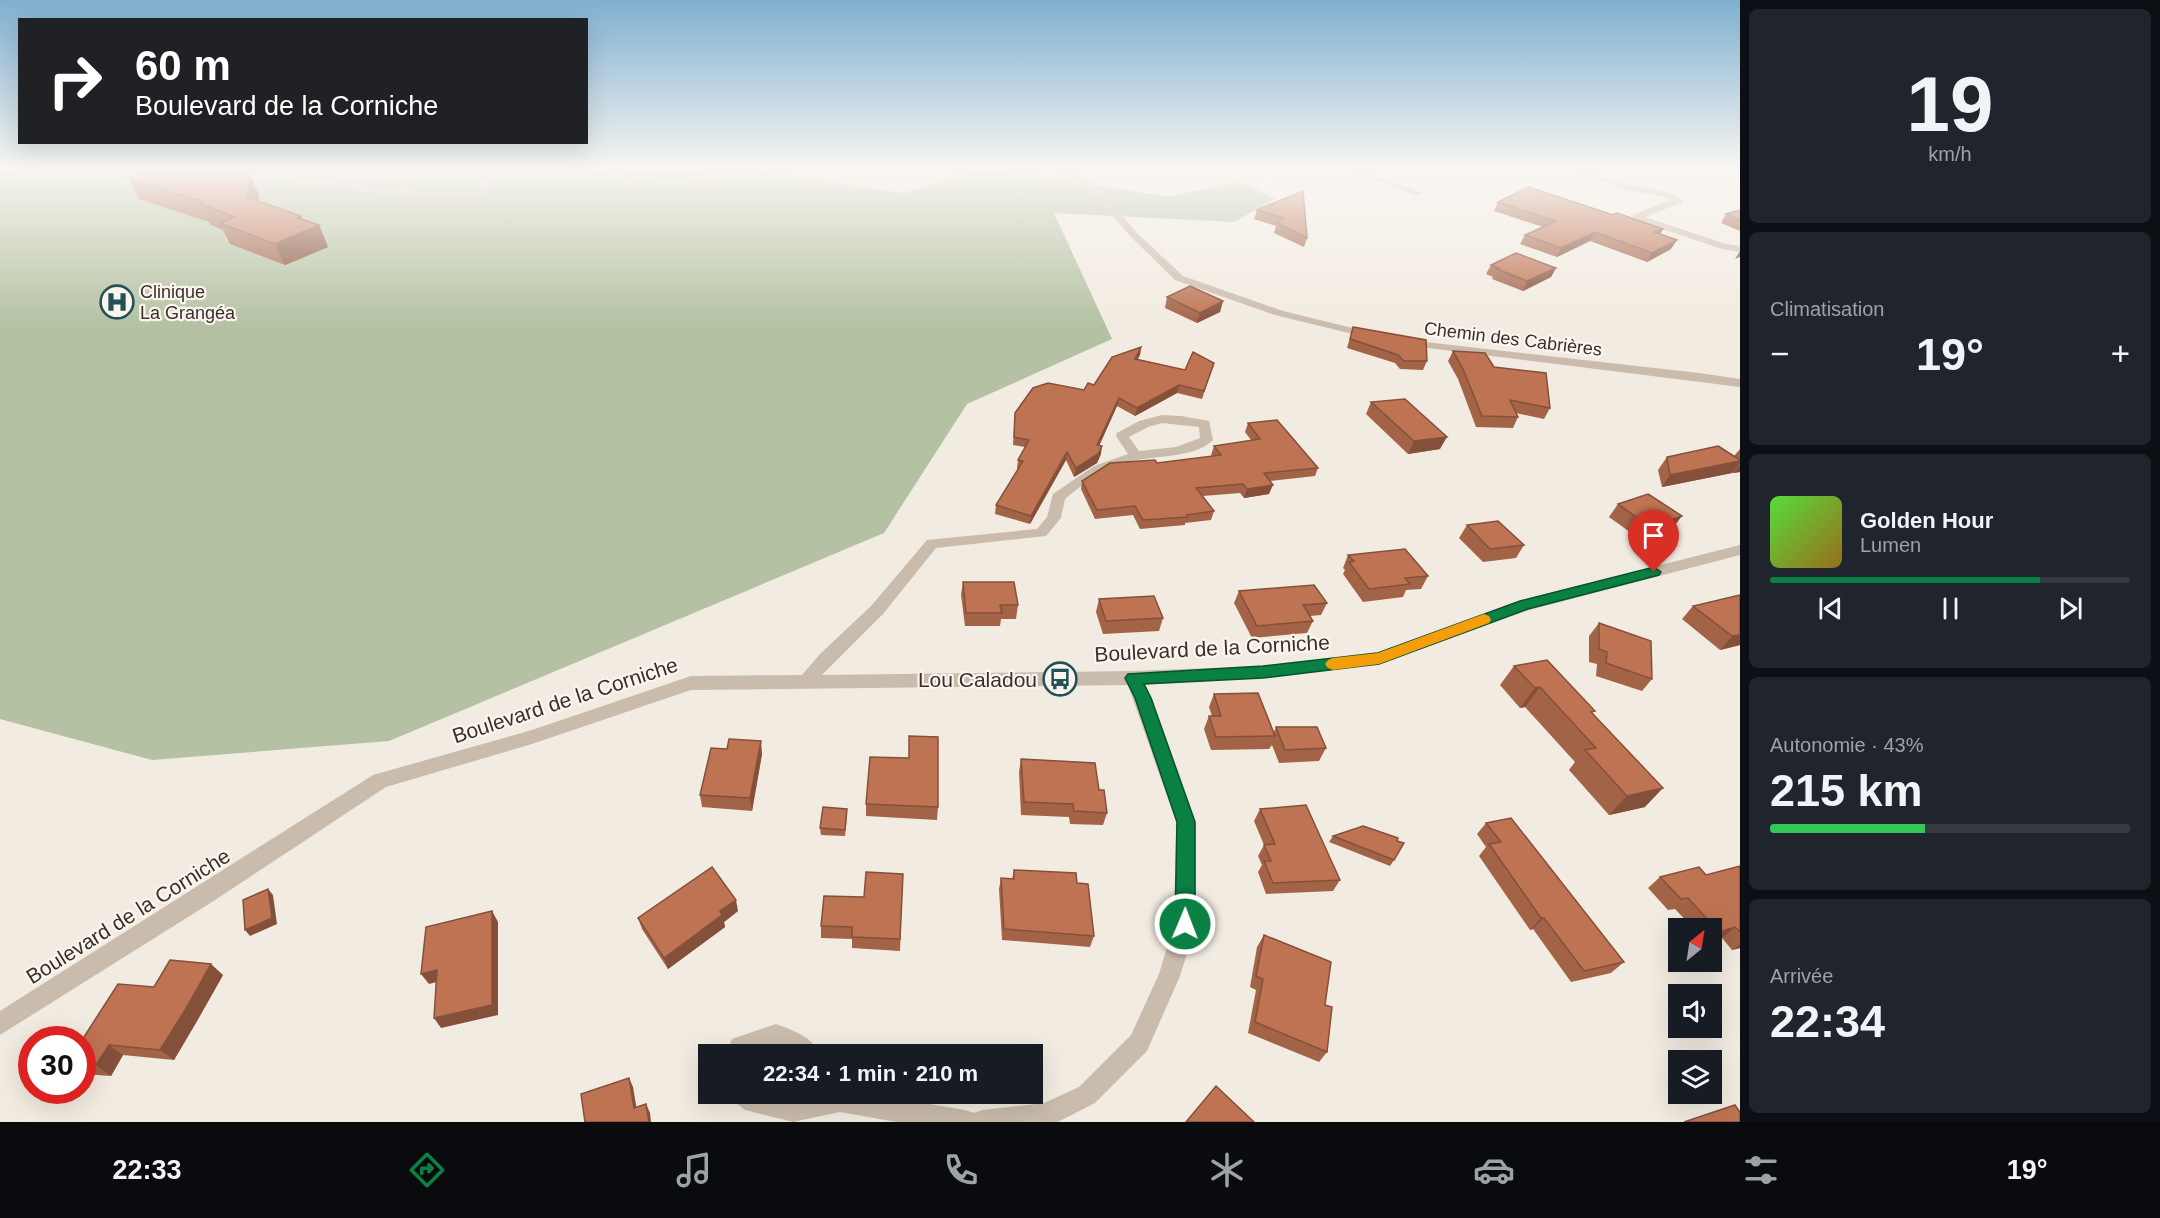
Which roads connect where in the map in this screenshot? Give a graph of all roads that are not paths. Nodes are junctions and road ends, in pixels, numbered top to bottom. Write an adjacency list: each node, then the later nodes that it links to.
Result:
1 (1122, 220): 4 (street, Chemin des Cabrières)
2 (1646, 220): 3 (street)
3 (1740, 249)
4 (1740, 383)
5 (1136, 456): 5 (street); 8 (street)
6 (1740, 550): 7 (street, Boulevard de la Corniche)
7 (1133, 678): 8 (street, Boulevard de la Corniche); 16 (street)
8 (808, 680): 9 (street, Boulevard de la Corniche)
9 (0, 1024)
10 (749, 1044): 11 (street)
11 (794, 1044)
12 (763, 1104): 13 (street)
13 (814, 1104)
14 (874, 1104): 15 (street)
15 (965, 1122)
16 (982, 1122)

